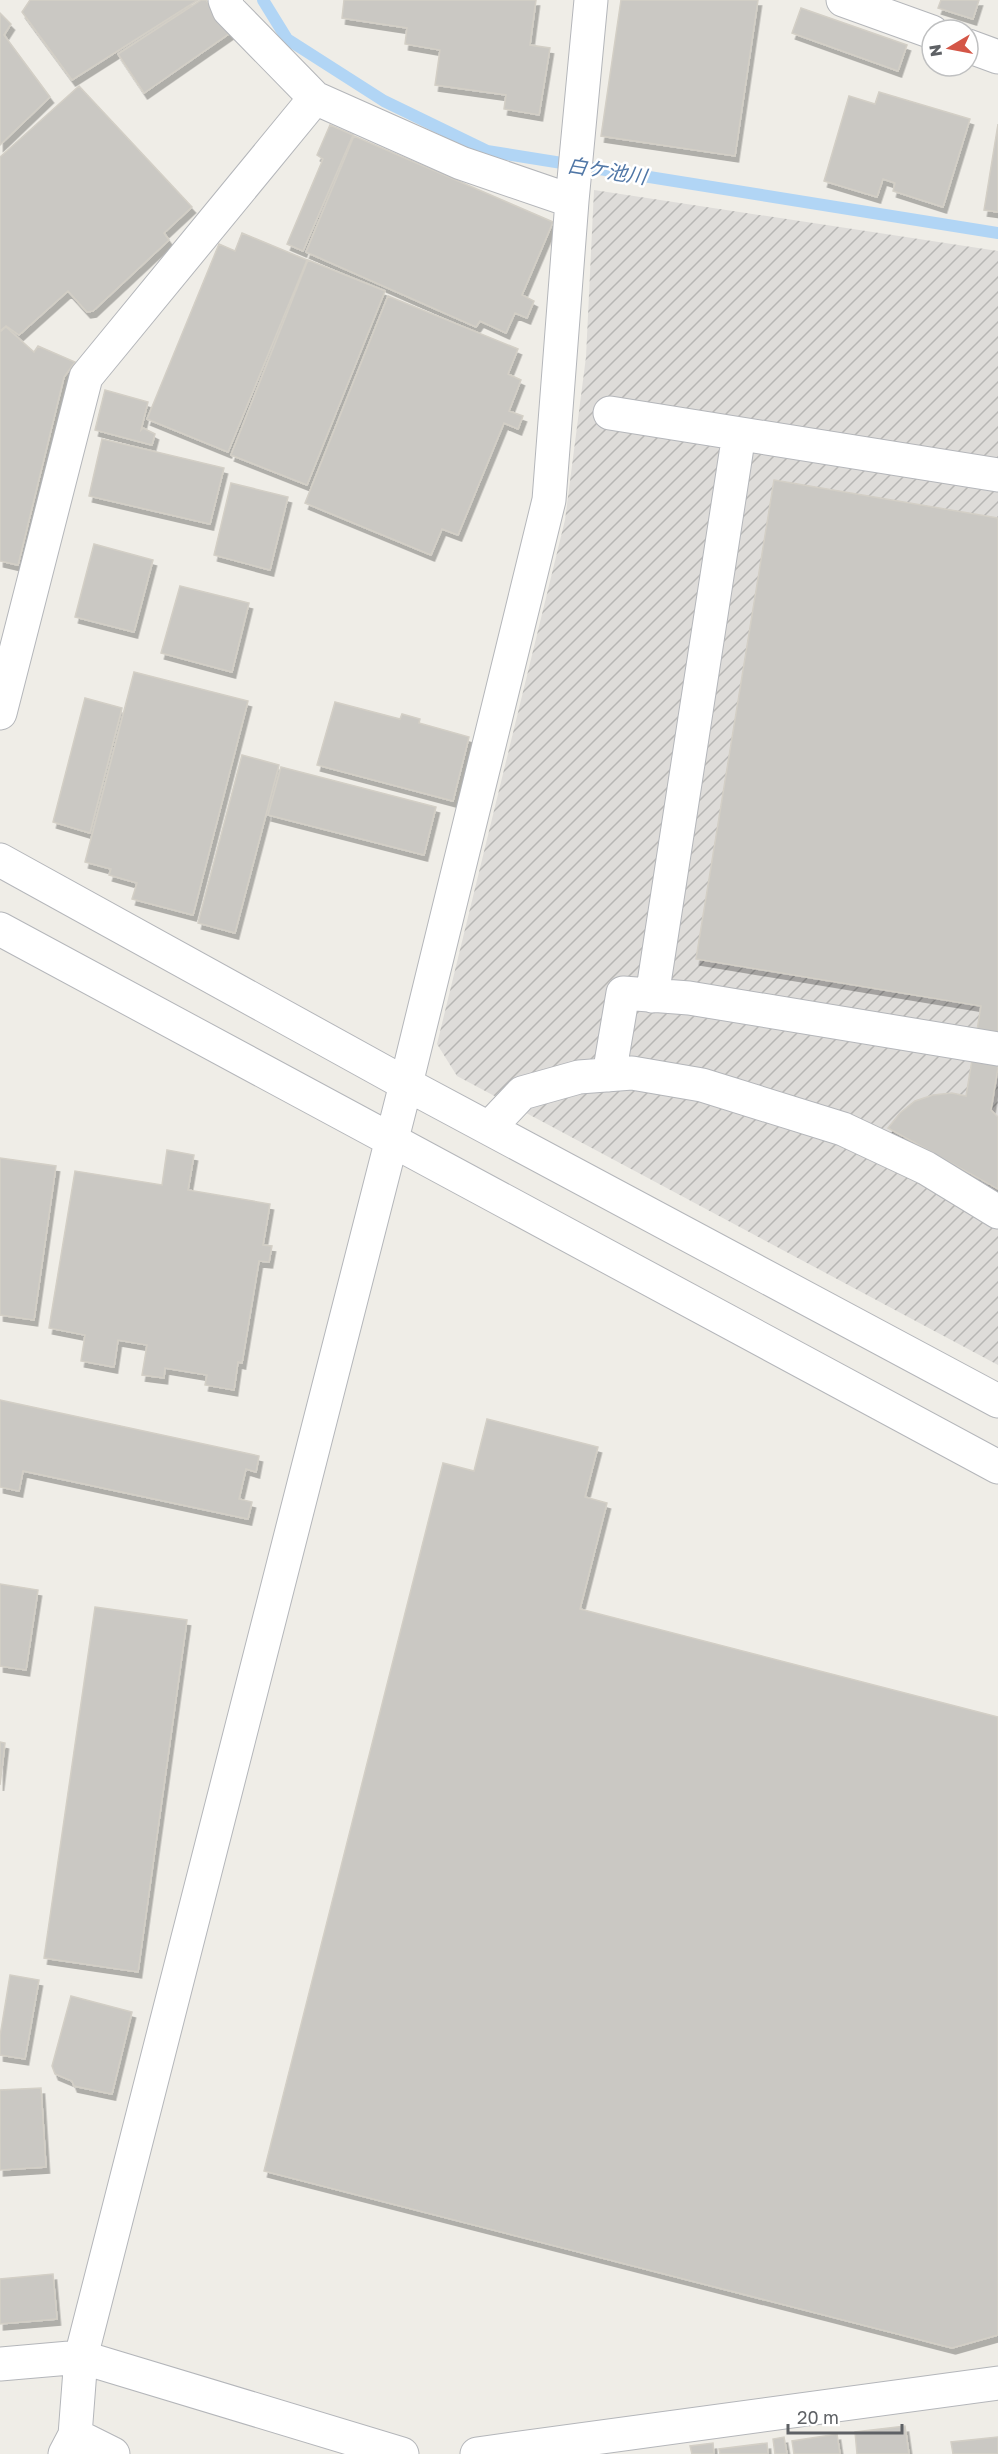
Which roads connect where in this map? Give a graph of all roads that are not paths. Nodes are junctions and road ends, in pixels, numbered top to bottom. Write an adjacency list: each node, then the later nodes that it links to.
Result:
1 (225, 0): 7 (street)
2 (591, 0): 8 (street)
3 (843, 0): 4 (street)
4 (919, 19)
5 (980, 50): 6 (street)
6 (998, 57)
7 (315, 98): 8 (street); 12 (street)
8 (572, 201): 18 (street)
9 (610, 413): 10 (street)
10 (739, 434): 11 (street); 15 (street)
11 (998, 475)
12 (0, 713)
13 (0, 860): 18 (street)
14 (0, 929): 20 (street)
15 (652, 996): 16 (street); 17 (street)
16 (998, 1049)
17 (609, 1075): 19 (street); 21 (street)
18 (406, 1084): 19 (street); 20 (street)
19 (489, 1128): 22 (street)
20 (390, 1140): 23 (street); 24 (street)
21 (998, 1212)
22 (998, 1401)
23 (998, 1467)
24 (81, 2357): 25 (street); 27 (street); 29 (street)
25 (0, 2364)
26 (998, 2382): 30 (street)
27 (70, 2444): 28 (street)
28 (113, 2454)
29 (402, 2454)
30 (477, 2454)

